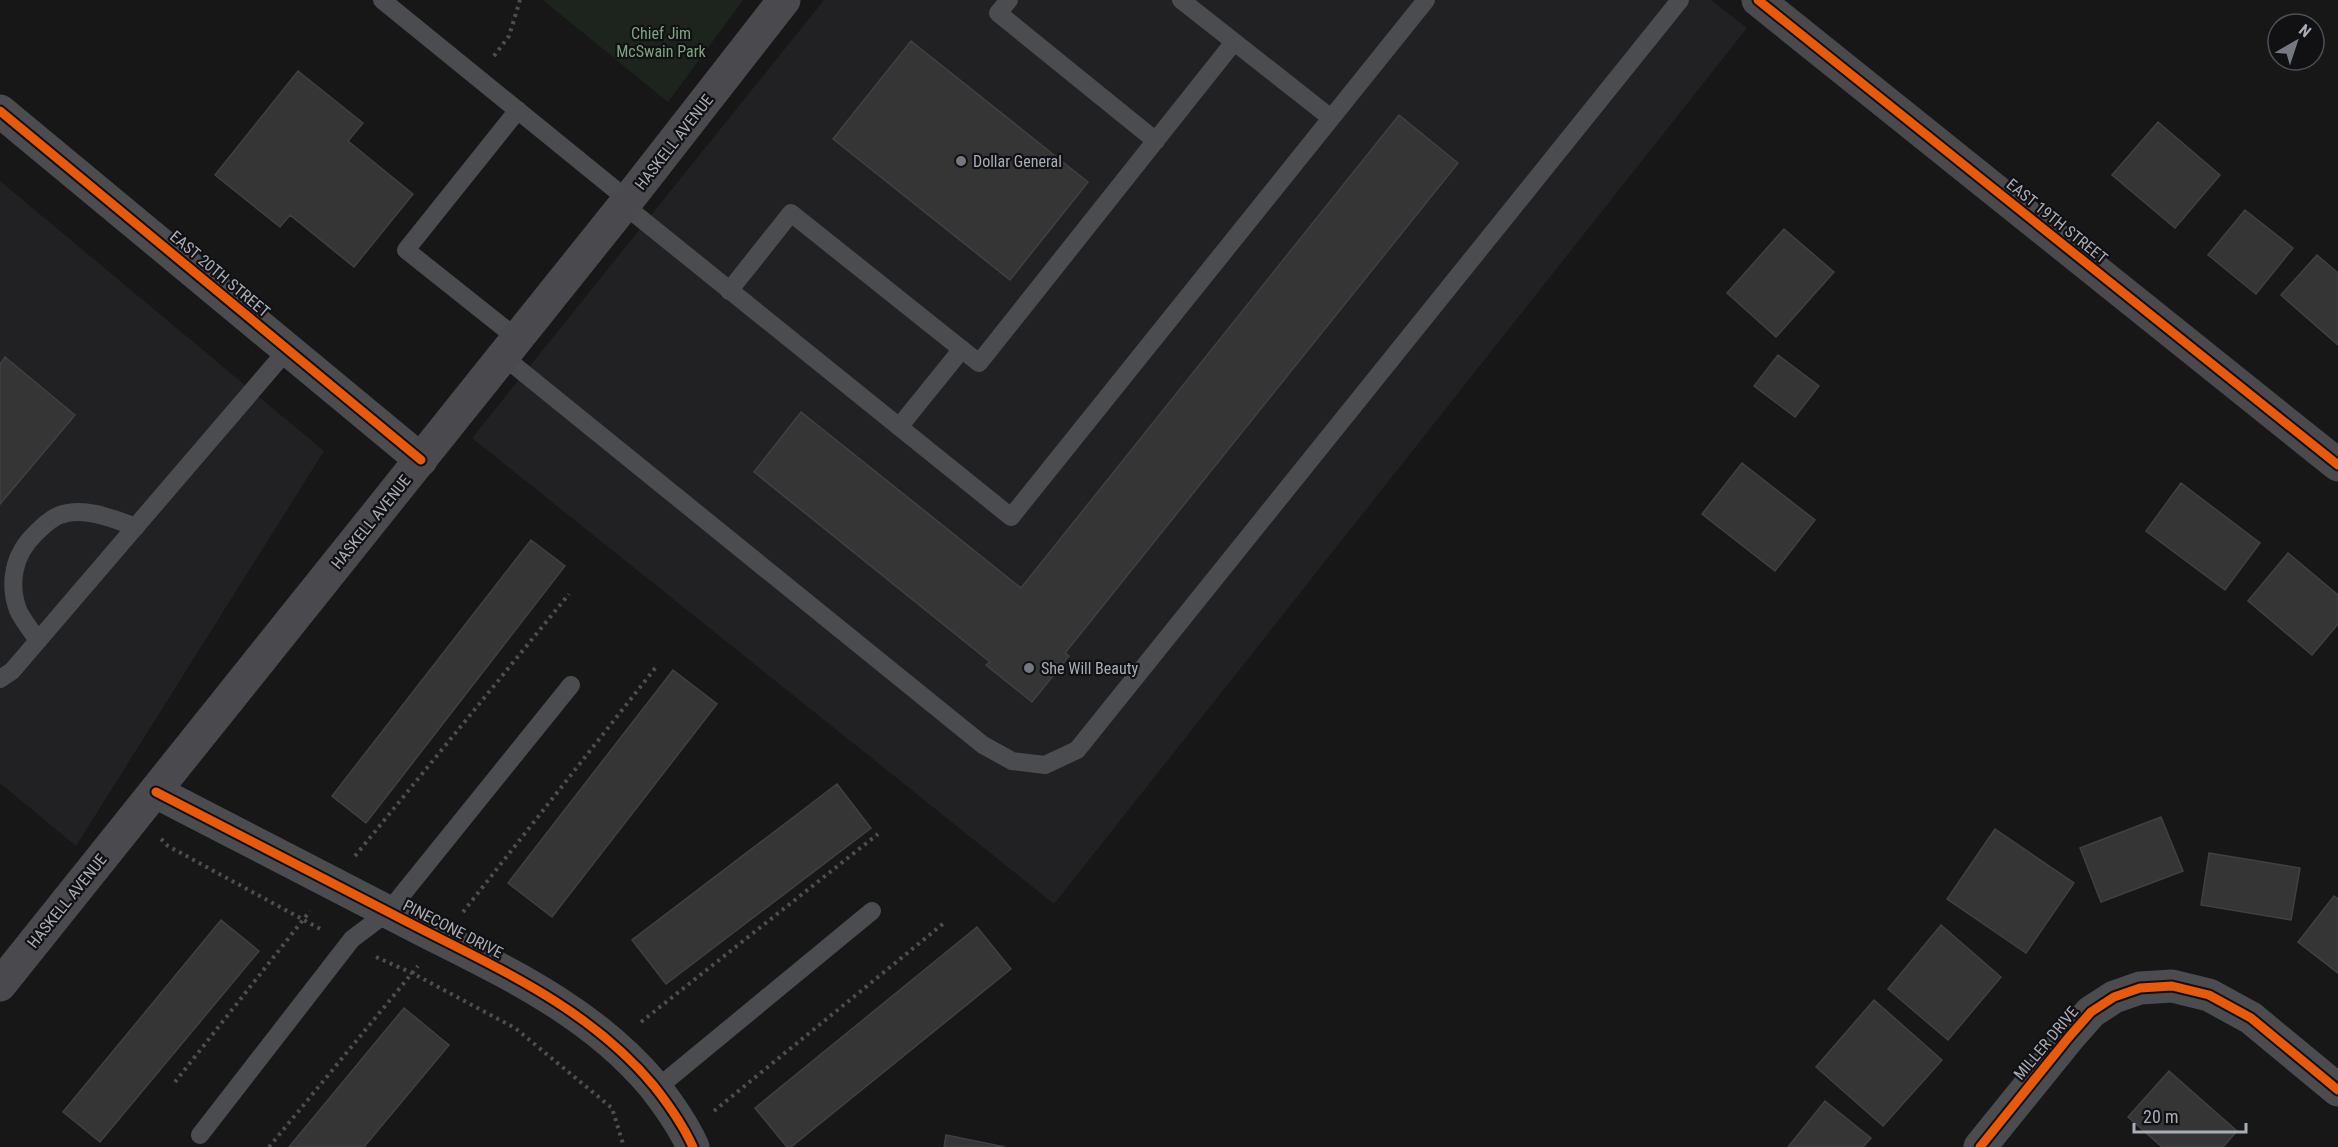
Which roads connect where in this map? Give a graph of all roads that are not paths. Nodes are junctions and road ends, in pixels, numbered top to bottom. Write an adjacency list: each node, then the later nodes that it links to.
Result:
1 (382, 0): 9 (lane)
2 (783, 0): 13 (main road, HASKELL AVENUE)
3 (1009, 0): 12 (lane)
4 (1181, 0): 8 (lane)
5 (1426, 0): 11 (lane)
6 (1680, 0): 15 (lane)
7 (1758, 0): 20 (main road, EAST 19TH STREET)
8 (1234, 42): 11 (lane); 12 (lane)
9 (518, 110): 13 (lane); 15 (lane)
10 (0, 111): 17 (street, EAST 20TH STREET)
11 (1331, 118): 18 (lane)
12 (1156, 141): 16 (lane)
13 (626, 203): 14 (lane); 15 (main road, HASKELL AVENUE)
14 (729, 291): 16 (lane); 18 (lane)
15 (511, 348): 19 (main road, HASKELL AVENUE)
16 (962, 349): 18 (lane)
17 (288, 350): 19 (street, EAST 20TH STREET); 21 (lane)
18 (899, 427)
19 (421, 460): 25 (main road, HASKELL AVENUE)
20 (2338, 465)
21 (136, 527): 22 (lane); 22 (lane)
22 (38, 641): 23 (lane)
23 (0, 679)
24 (571, 685): 27 (lane)
25 (156, 792): 27 (street, PINECONE DRIVE); 28 (main road, HASKELL AVENUE)
26 (872, 911): 29 (lane)
27 (388, 912): 29 (street, PINECONE DRIVE); 31 (lane)
28 (0, 985)
29 (656, 1089): 32 (street, PINECONE DRIVE)
30 (2338, 1090): 33 (street, MILLER DRIVE)
31 (200, 1136)
32 (693, 1147)
33 (1980, 1147)

